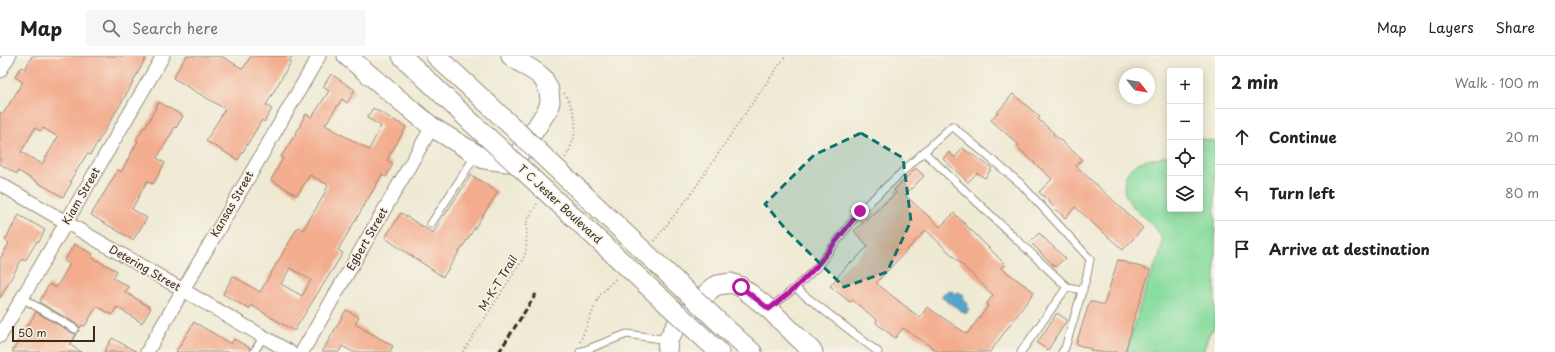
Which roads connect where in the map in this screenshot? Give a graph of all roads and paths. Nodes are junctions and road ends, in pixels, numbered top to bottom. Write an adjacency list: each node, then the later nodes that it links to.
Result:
1 (9, 56): 9 (street)
2 (163, 56): 17 (street, Kiam Street)
3 (319, 56): 23 (street, Kansas Street)
4 (347, 56): 11 (main road)
5 (402, 56): 31 (main road, T C Jester Boulevard, bridge)
6 (436, 56): 38 (main road, bridge)
7 (511, 56): 13 (main road)
8 (786, 56): 19 (path)
9 (0, 71)
10 (563, 91): 14 (path)
11 (432, 127): 13 (main road); 36 (street, Egbert Street)
12 (924, 152): 21 (lane); 22 (lane); 24 (lane)
13 (476, 155): 18 (lane)
14 (563, 162)
15 (0, 184): 17 (street, Detering Street)
16 (540, 198): 37 (path, M-K-T Trail)
17 (65, 222): 23 (street, Detering Street); 25 (street, Kiam Street)
18 (431, 224)
19 (649, 246)
20 (621, 274): 32 (path)
21 (1067, 287): 24 (lane); 41 (lane)
22 (795, 288): 26 (lane); 40 (lane)
23 (183, 289): 29 (street, Detering Street); 33 (street, Kansas Street)
24 (1083, 290): 42 (lane)
25 (22, 298): 27 (lane); 28 (street, Kiam Street)
26 (769, 309): 30 (main road); 39 (main road)
27 (75, 329)
28 (0, 336)
29 (264, 336): 34 (lane); 35 (street, Detering Street)
30 (668, 346): 32 (lane)
31 (713, 346)
32 (579, 348)
33 (147, 352)
34 (254, 352)
35 (290, 352)
36 (302, 352)
37 (464, 352)
38 (752, 352)
39 (813, 352)
40 (878, 352)
41 (1021, 352)
42 (1062, 352)

